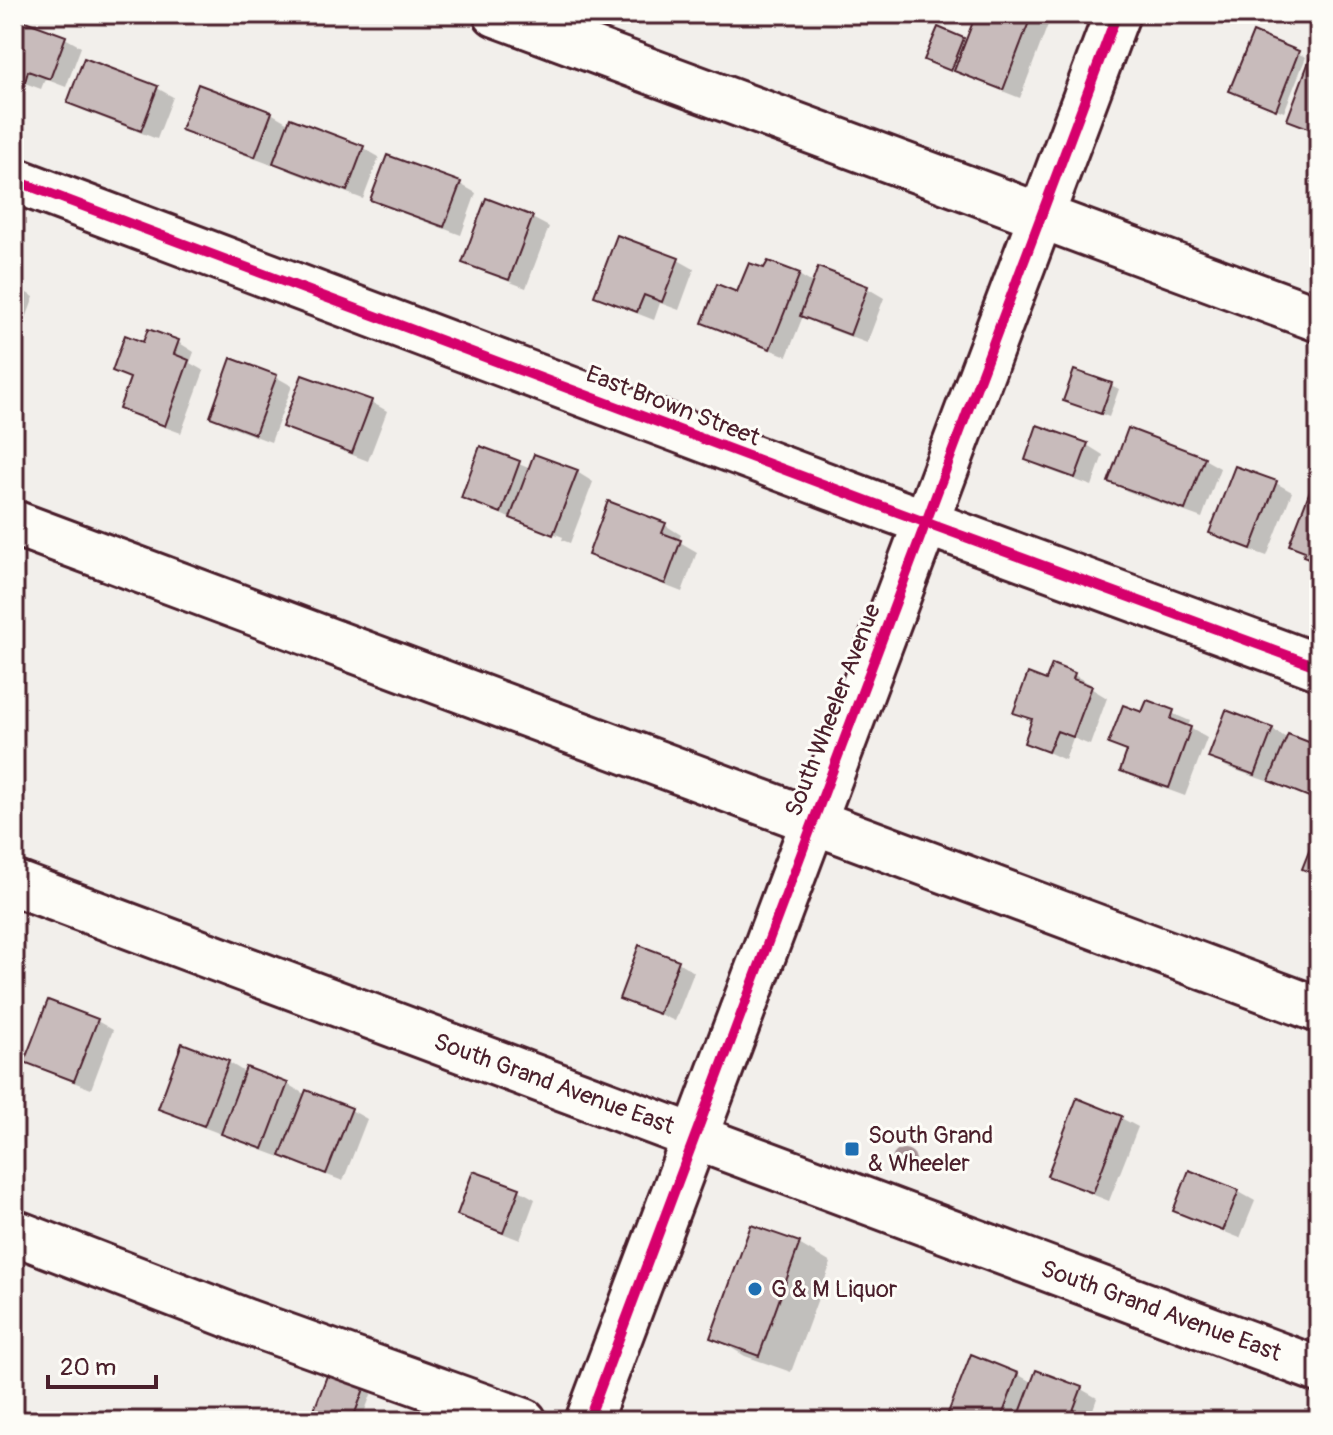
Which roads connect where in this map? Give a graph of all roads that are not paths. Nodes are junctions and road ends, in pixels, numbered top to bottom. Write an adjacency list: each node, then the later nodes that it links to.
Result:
1 (496, 14): 4 (street)
2 (1117, 14): 4 (street, South Wheeler Avenue)
3 (14, 180): 7 (street, East Brown Street)
4 (1041, 215): 5 (street); 7 (street, South Wheeler Avenue)
5 (1319, 319)
6 (14, 523): 9 (street)
7 (926, 523): 8 (street, East Brown Street); 9 (street, South Wheeler Avenue)
8 (1319, 667)
9 (813, 819): 11 (street); 12 (street, South Wheeler Avenue)
10 (14, 883): 12 (street, South Grand Avenue East)
11 (1319, 1010)
12 (696, 1137): 14 (street, South Grand Avenue East); 16 (street, South Wheeler Avenue)
13 (14, 1232): 15 (street)
14 (1319, 1370)
15 (524, 1421)
16 (588, 1421)

